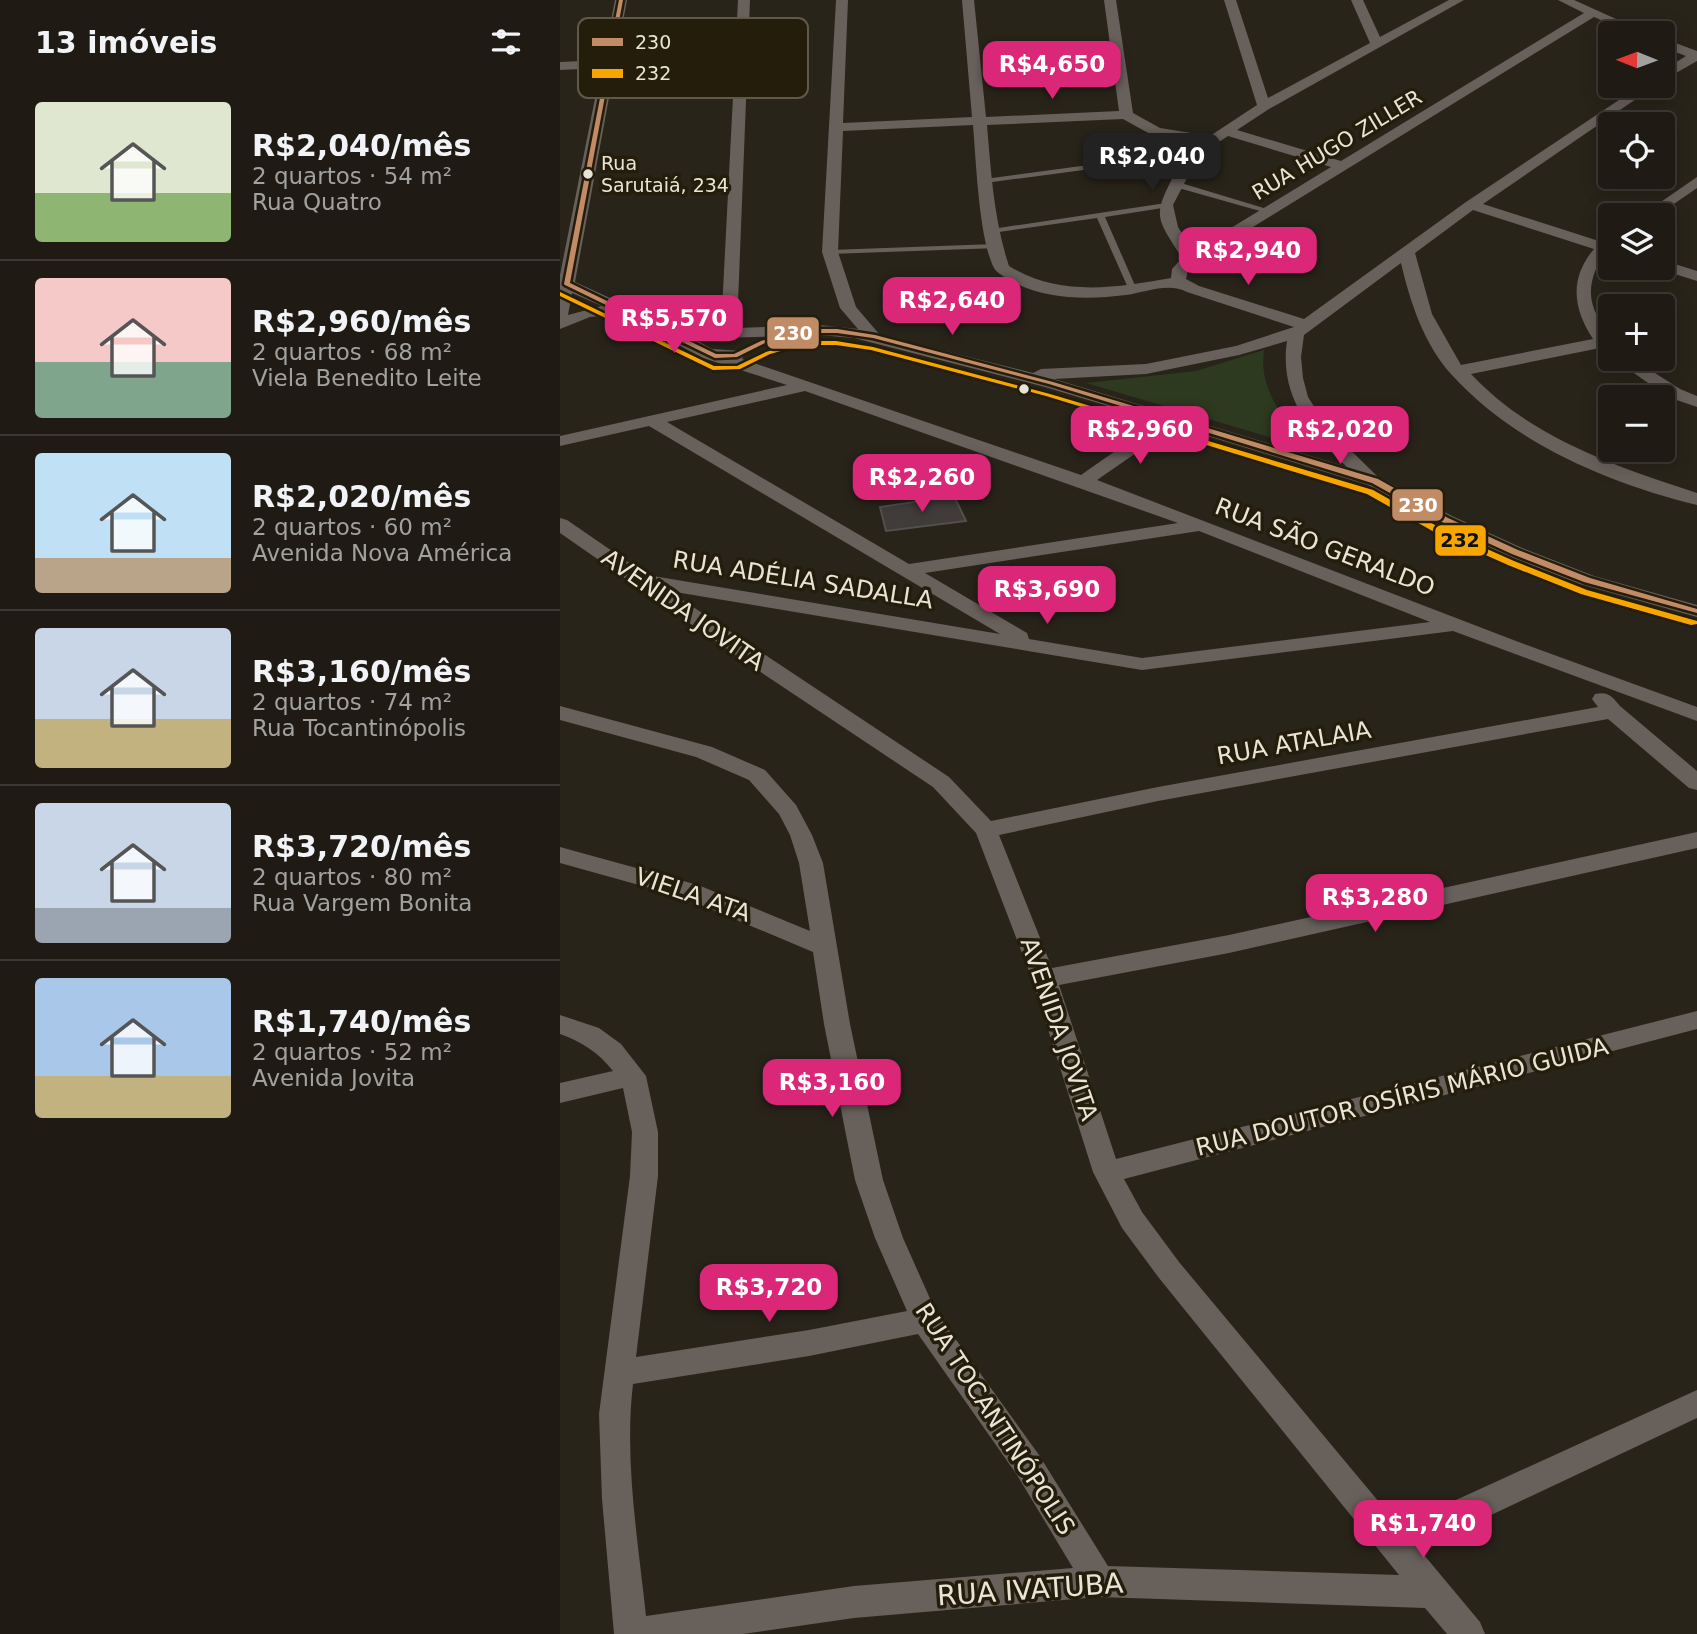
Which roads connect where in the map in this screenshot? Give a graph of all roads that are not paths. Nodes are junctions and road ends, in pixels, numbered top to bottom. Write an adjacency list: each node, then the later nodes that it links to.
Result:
1 (621, 0): 11 (street)
2 (744, 0): 12 (street)
3 (842, 0): 26 (street)
4 (968, 0): 25 (street)
5 (1110, 0): 24 (street)
6 (1230, 0): 23 (street)
7 (1357, 0): 14 (street)
8 (1458, 0): 14 (street)
9 (1566, 1): 10 (street)
10 (1592, 13): 13 (street); 30 (street, RUA HUGO ZILLER)
11 (617, 18)
12 (743, 18)
13 (1612, 21)
14 (1377, 45): 23 (street)
15 (1675, 47): 16 (street)
16 (1696, 56): 19 (street)
17 (578, 65): 18 (street)
18 (560, 66)
19 (1675, 69)
20 (601, 98): 51 (street)
21 (740, 98): 62 (street)
22 (1631, 98): 36 (street)
23 (1264, 106): 27 (street)
24 (1126, 115): 25 (street); 28 (street)
25 (979, 121): 26 (street); 31 (street)
26 (836, 127): 42 (street)
27 (1225, 131): 28 (street); 30 (street)
28 (1210, 140): 29 (street)
29 (1193, 153): 31 (lane); 33 (street)
30 (1343, 166): 37 (street, RUA HUGO ZILLER)
31 (985, 181): 39 (street)
32 (1697, 181): 34 (street)
33 (1178, 185): 35 (street); 37 (lane)
34 (1666, 203)
35 (1166, 205): 38 (lane); 45 (street)
36 (1471, 205): 40 (street); 43 (street)
37 (1270, 211): 45 (street, RUA HUGO ZILLER)
38 (1100, 215): 39 (lane); 52 (lane)
39 (992, 231): 41 (street)
40 (1598, 243)
41 (995, 246): 42 (lane); 52 (street)
42 (830, 252): 53 (street)
43 (1407, 253): 47 (street); 50 (street)
44 (1598, 257): 61 (street)
45 (1190, 259): 49 (street)
46 (1675, 269): 48 (street)
47 (1382, 271): 50 (street); 58 (street)
48 (1697, 276)
49 (1178, 281): 52 (street); 58 (street)
50 (1413, 281): 70 (street)
51 (563, 282): 54 (street); 55 (street)
52 (1133, 290)
53 (848, 308): 59 (street); 63 (street)
54 (620, 309): 56 (street); 57 (street)
55 (560, 316)
56 (560, 324)
57 (662, 328): 62 (street); 66 (street)
58 (1301, 329): 69 (street); 78 (street)
59 (820, 330): 60 (street); 63 (street)
60 (800, 331): 62 (street); 65 (street)
61 (1598, 331)
62 (729, 332): 65 (street); 66 (street)
63 (873, 336): 71 (street)
64 (1598, 347): 70 (street)
65 (751, 348): 67 (street); 72 (street, RUA SÃO GERALDO)
66 (703, 349): 67 (street, RUA SÃO GERALDO)
67 (721, 357): 72 (street, RUA SÃO GERALDO)
68 (1640, 371): 75 (street)
69 (1086, 372): 71 (street); 73 (street)
70 (1458, 372): 83 (street)
71 (1021, 375): 73 (street)
72 (775, 376): 74 (street, RUA SÃO GERALDO)
73 (1051, 383): 76 (street)
74 (806, 386): 77 (street); 81 (street, RUA SÃO GERALDO)
75 (1697, 402)
76 (1173, 419): 80 (street); 81 (street)
77 (652, 421): 79 (street); 86 (street)
78 (1330, 439): 80 (street); 82 (street)
79 (560, 441)
80 (1310, 461): 82 (street)
81 (1084, 481): 85 (street, RUA SÃO GERALDO)
82 (1375, 481): 88 (street)
83 (1697, 499)
84 (560, 524): 87 (street, AVENIDA JOVITA)
85 (1200, 524): 86 (street); 89 (street, RUA SÃO GERALDO)
86 (908, 570): 90 (street)
87 (639, 579): 90 (street, RUA ADÉLIA SADALLA); 96 (street, AVENIDA JOVITA)
88 (1697, 611)
89 (1457, 625): 90 (street, RUA ADÉLIA SADALLA); 91 (street, RUA SÃO GERALDO)
90 (1032, 645)
91 (1596, 681): 92 (street); 94 (street, RUA SÃO GERALDO)
92 (1612, 711): 95 (street); 96 (street, RUA ATALAIA)
93 (560, 713): 99 (street, RUA TOCANTINÓPOLIS)
94 (1697, 714)
95 (1697, 782)
96 (986, 830): 100 (street, AVENIDA JOVITA)
97 (1697, 840): 100 (street)
98 (560, 855): 99 (street, VIELA ATA)
99 (823, 946): 106 (street, RUA TOCANTINÓPOLIS)
100 (1044, 979): 105 (street, AVENIDA JOVITA)
101 (1697, 1020): 105 (street, RUA DOUTOR OSÍRIS MÁRIO GUIDA)
102 (560, 1024): 103 (street)
103 (633, 1076): 104 (street); 107 (street)
104 (560, 1093)
105 (1107, 1172): 109 (street, AVENIDA JOVITA)
106 (925, 1320): 107 (street); 110 (street, RUA TOCANTINÓPOLIS)
107 (621, 1373): 112 (street)
108 (1697, 1403): 109 (street)
109 (1393, 1545): 111 (street, AVENIDA JOVITA)
110 (1099, 1581): 111 (street, RUA IVATUBA); 112 (street, RUA IVATUBA)
111 (1432, 1592): 113 (street, AVENIDA JOVITA)
112 (631, 1634)
113 (1468, 1634)

